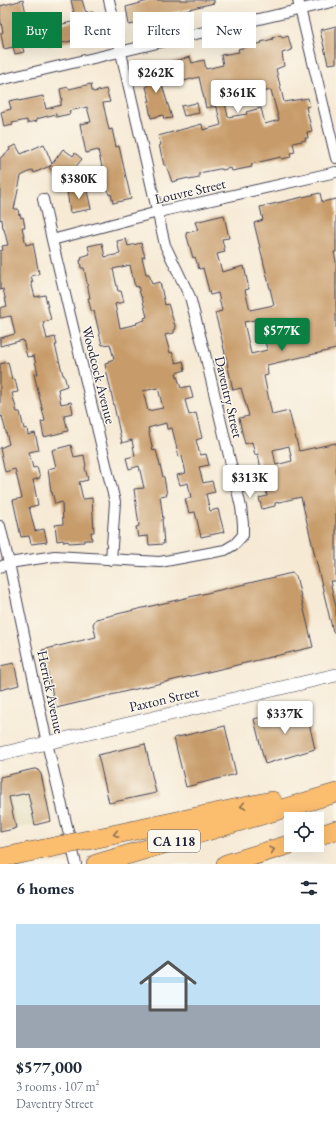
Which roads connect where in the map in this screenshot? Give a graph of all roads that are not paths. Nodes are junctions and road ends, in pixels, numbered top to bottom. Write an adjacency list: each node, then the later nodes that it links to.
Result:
1 (109, 0): 4 (street)
2 (336, 1): 3 (street)
3 (299, 5): 4 (street); 6 (street)
4 (122, 51): 5 (street); 9 (street)
5 (0, 80)
6 (336, 158)
7 (336, 172): 9 (street, Louvre Street)
8 (43, 198): 10 (street, Woodcock Avenue)
9 (158, 212): 10 (street, Louvre Street); 12 (street, Daventry Street)
10 (52, 240): 12 (street, Woodcock Avenue)
11 (0, 526): 13 (street, Herrick Avenue)
12 (111, 560): 13 (street, Daventry Street)
13 (4, 565): 15 (street, Herrick Avenue)
14 (336, 675): 15 (street, Paxton Street)
15 (47, 743): 16 (street, Paxton Street); 23 (street, Herrick Avenue)
16 (0, 754)
17 (336, 788): 22 (highway, one-way to 22, bridge)
18 (336, 792): 24 (highway, CA 118)
19 (336, 830): 20 (highway)
20 (324, 834)
21 (284, 846): 25 (highway, one-way to 21)
22 (0, 858)
23 (76, 864)
24 (98, 864)
25 (226, 864)

